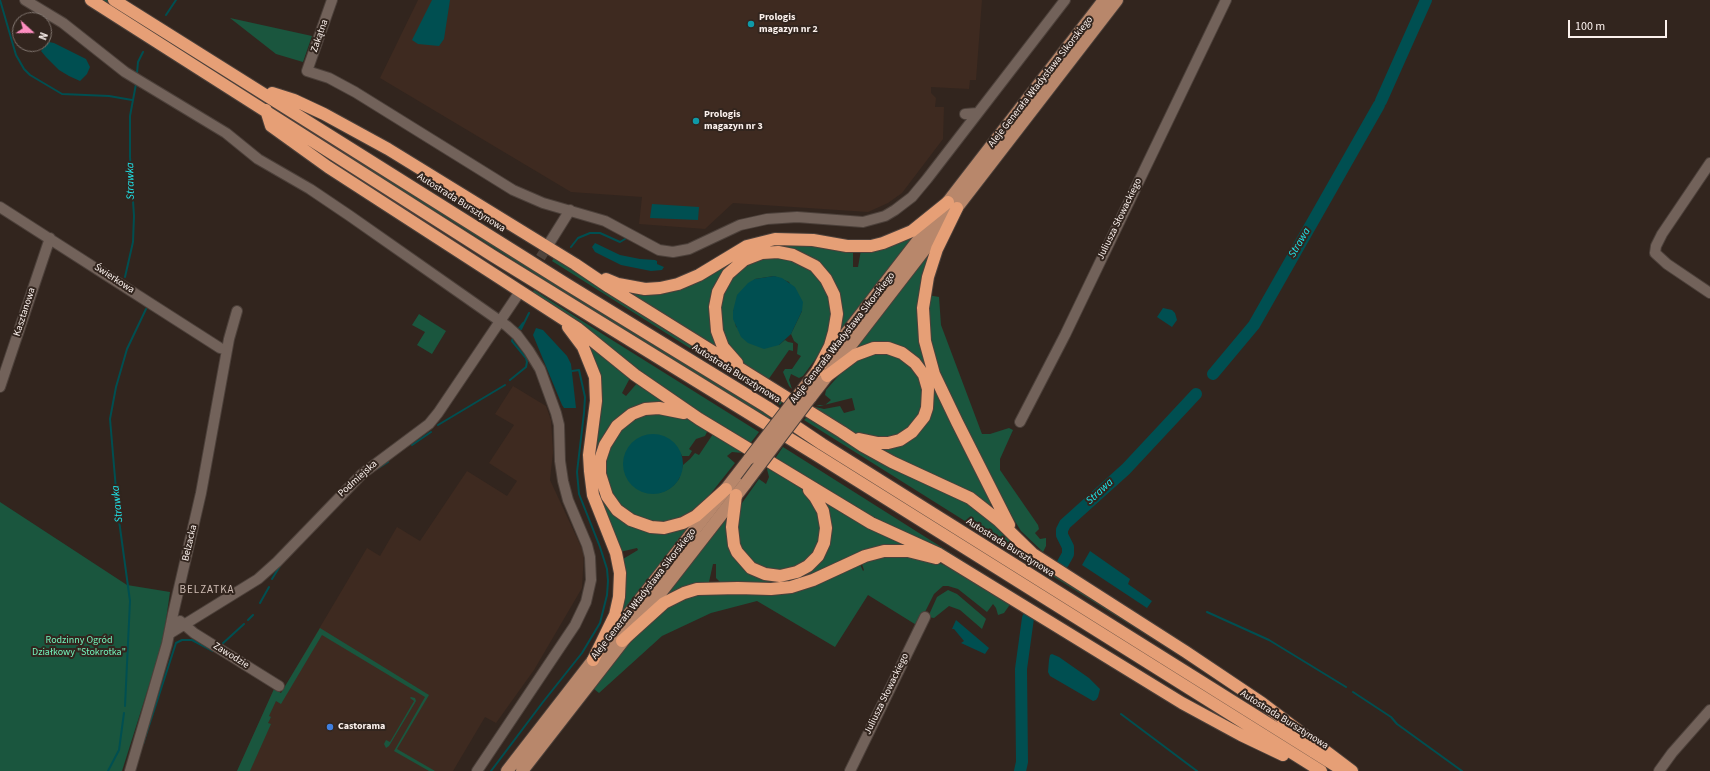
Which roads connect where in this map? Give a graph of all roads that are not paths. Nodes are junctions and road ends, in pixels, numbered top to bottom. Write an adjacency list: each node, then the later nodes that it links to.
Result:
1 (25, 0): 24 (street)
2 (91, 0): 10 (highway)
3 (114, 0): 9 (highway, Autostrada Bursztynowa)
4 (332, 0): 16 (street, Zakątna)
5 (1065, 0): 11 (street)
6 (1104, 0): 14 (main road, Aleje Generała Władysława Sikorskiego)
7 (1117, 0): 14 (main road, Aleje Generała Władysława Sikorskiego)
8 (1226, 0): 31 (street, Juliusza Słowackiego)
9 (254, 87): 19 (highway); 53 (highway, Autostrada Bursztynowa)
10 (266, 110): 22 (highway); 52 (highway)
11 (977, 113): 12 (street); 16 (street)
12 (965, 114)
13 (1710, 163): 20 (street)
14 (953, 205): 19 (highway); 26 (main road, Aleje Generała Władysława Sikorskiego); 36 (highway)
15 (0, 207): 17 (street, Świerkowa)
16 (570, 210): 18 (street)
17 (50, 238): 25 (street, Świerkowa); 28 (street, Kasztanowa)
18 (550, 242)
19 (581, 268): 27 (highway)
20 (1710, 293)
21 (517, 296): 24 (street, Podmiejska)
22 (550, 310): 30 (highway); 43 (highway)
23 (237, 311): 25 (street, Belzacka)
24 (501, 322): 40 (street, Podmiejska); 47 (street)
25 (227, 350): 38 (street, Belzacka)
26 (822, 373): 27 (highway); 29 (main road, Aleje Generała Władysława Sikorskiego); 32 (highway)
27 (760, 381): 32 (highway)
28 (0, 387)
29 (805, 396): 34 (main road, Aleje Generała Władysława Sikorskiego, bridge); 35 (main road, Aleje Generała Władysława Sikorskiego, bridge)
30 (700, 419): 33 (highway); 34 (highway)
31 (1020, 422)
32 (842, 432): 36 (highway)
33 (796, 478): 35 (highway); 37 (highway)
34 (726, 489): 43 (main road, Aleje Generała Władysława Sikorskiego)
35 (736, 495): 42 (main road, Aleje Generała Władysława Sikorskiego)
36 (1020, 541): 54 (highway)
37 (965, 570): 42 (highway); 51 (highway)
38 (173, 614): 40 (street, Zawodzie); 41 (street, Belzacka)
39 (925, 617): 50 (street, Juliusza Słowackiego)
40 (185, 625): 41 (street, Podmiejska); 44 (street, Zawodzie)
41 (169, 634): 46 (street, Belzacka)
42 (622, 641): 49 (main road, Aleje Generała Władysława Sikorskiego)
43 (593, 660): 48 (main road, Aleje Generała Władysława Sikorskiego)
44 (279, 686)
45 (1710, 710): 55 (street)
46 (130, 771)
47 (477, 771)
48 (507, 771)
49 (522, 771)
50 (850, 771)
51 (1315, 771)
52 (1321, 771)
53 (1344, 771)
54 (1352, 771)
55 (1659, 771)

